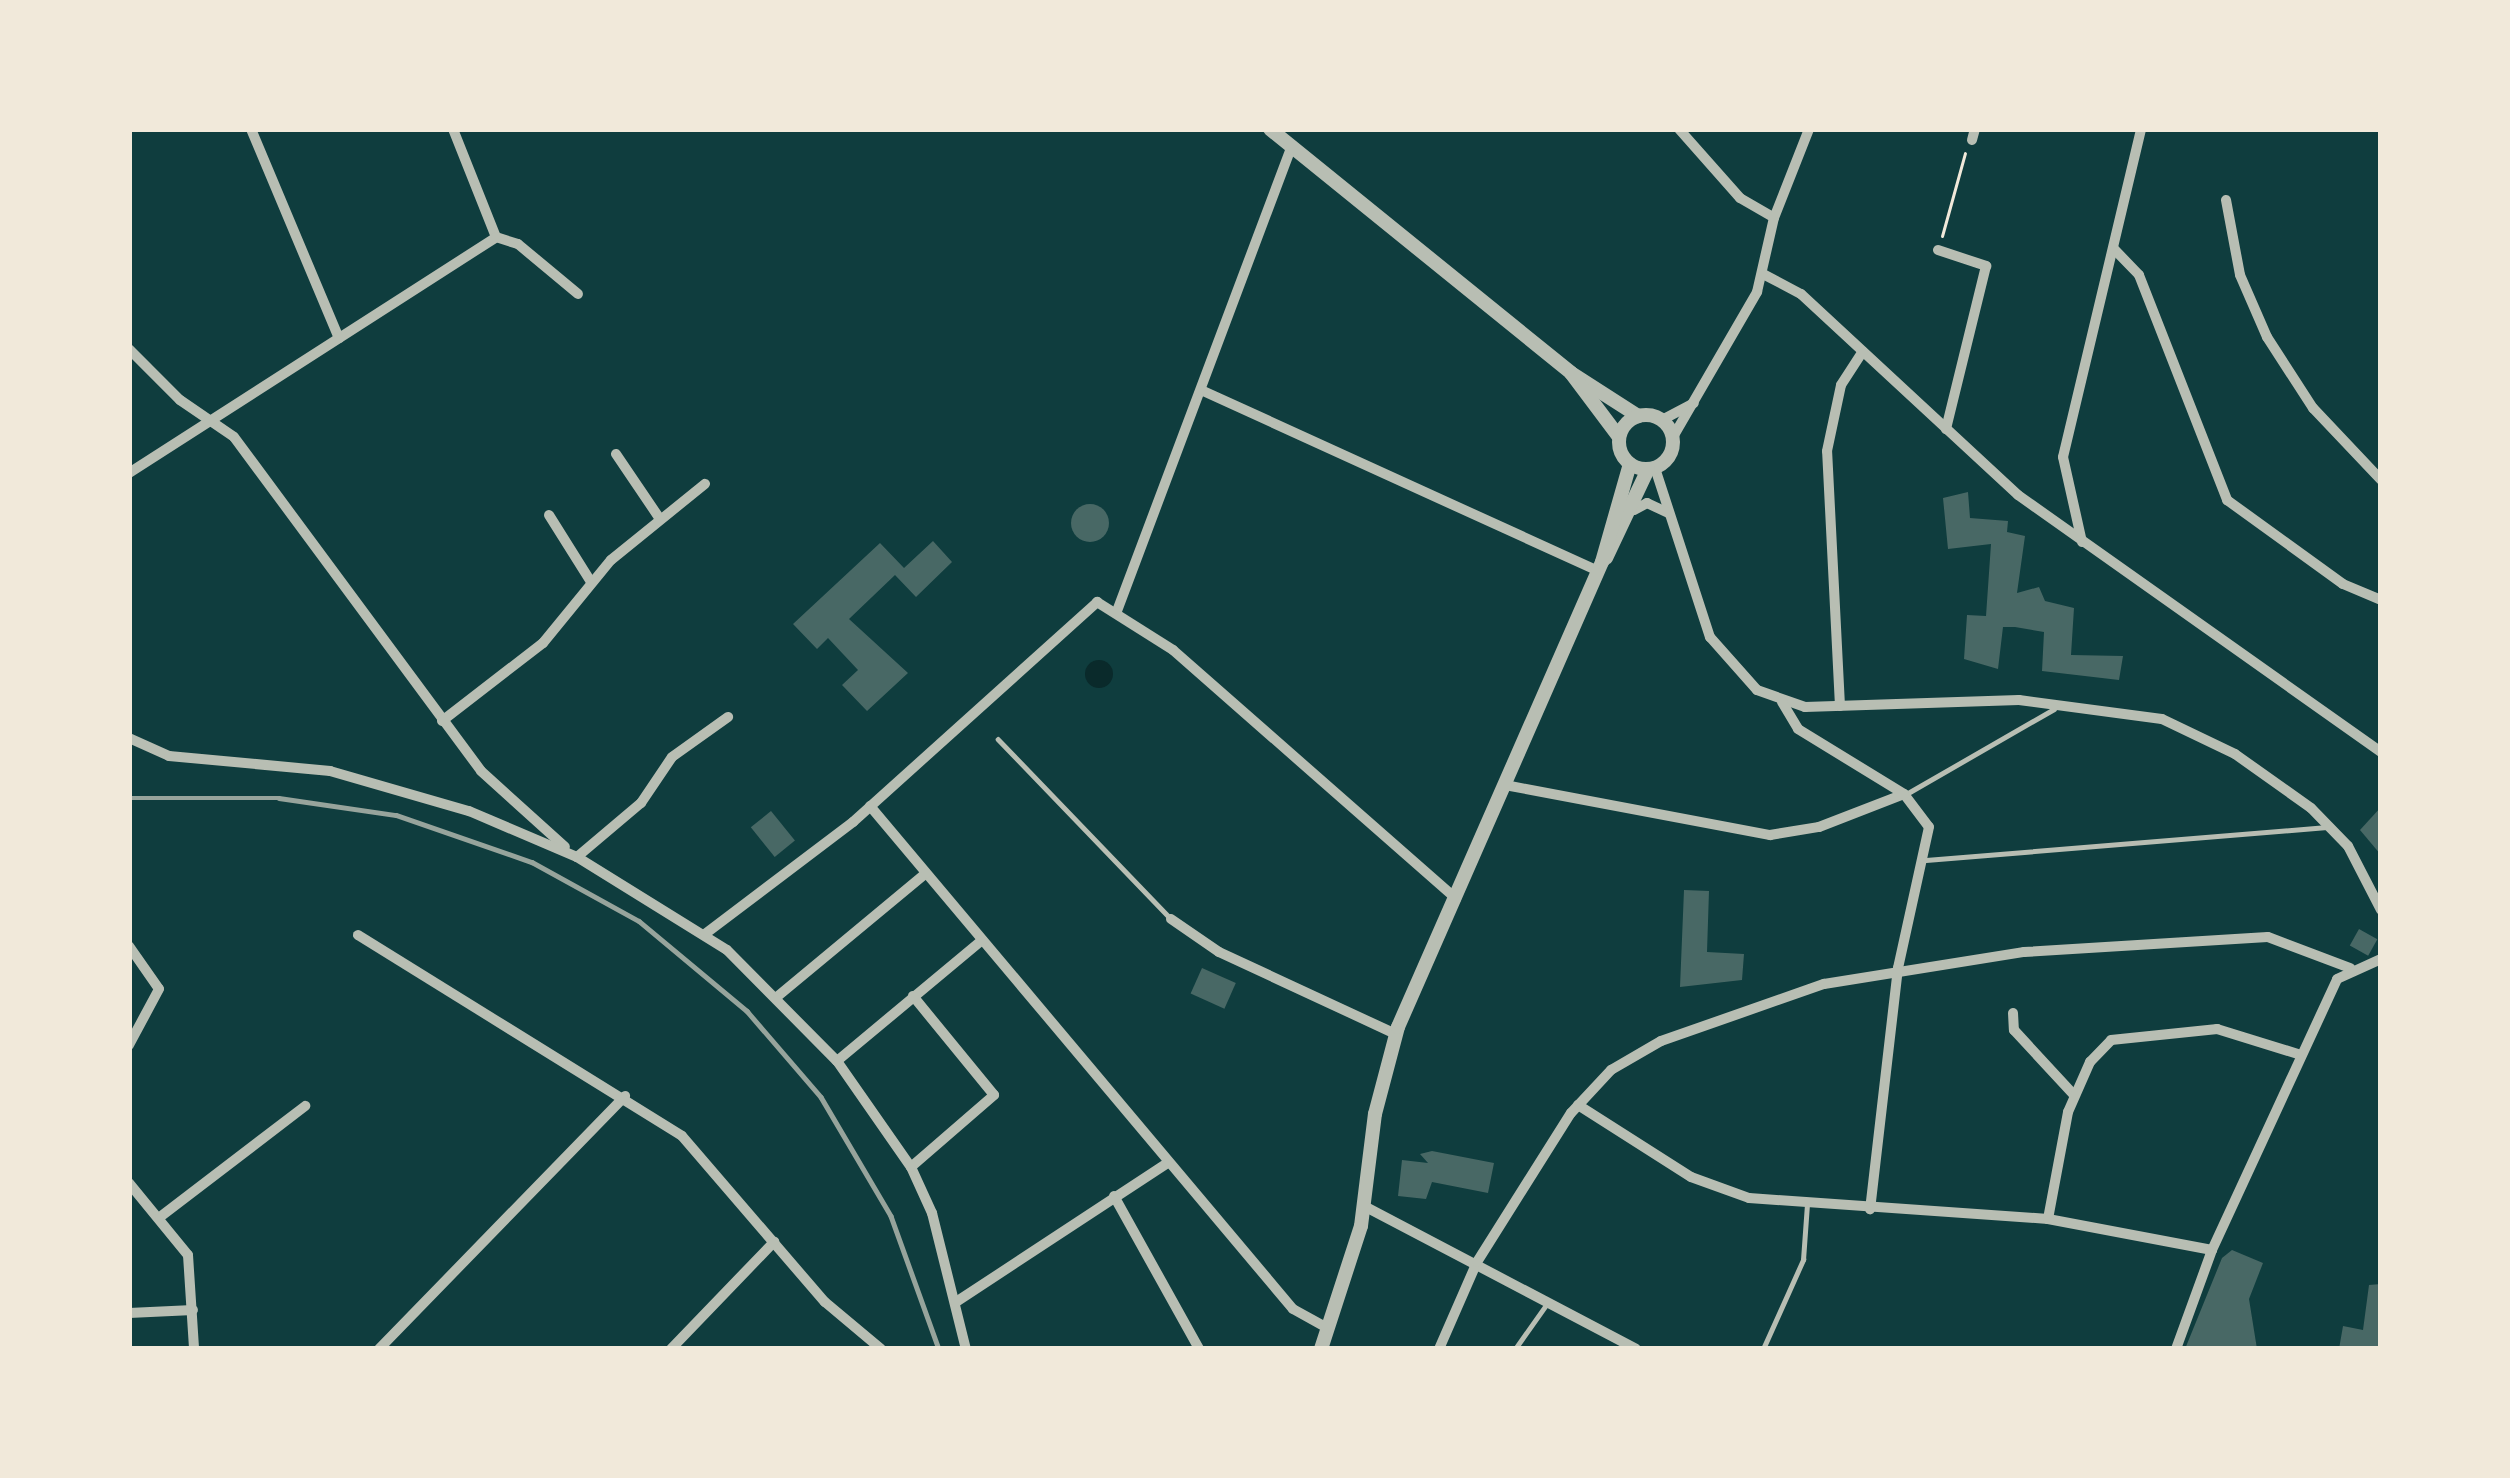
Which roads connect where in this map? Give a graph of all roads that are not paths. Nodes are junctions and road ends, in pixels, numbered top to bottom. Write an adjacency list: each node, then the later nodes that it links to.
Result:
1 (251, 129): 15 (street)
2 (453, 129): 10 (street)
3 (1270, 129): 7 (street)
4 (1678, 129): 9 (street)
5 (1809, 129): 9 (street)
6 (2141, 129): 11 (street)
7 (1291, 147): 18 (street); 19 (street)
8 (2226, 200): 31 (street)
9 (1774, 218): 13 (street)
10 (496, 237): 14 (street); 15 (street)
11 (2114, 249): 37 (street); 40 (street)
12 (1938, 250): 24 (street)
13 (1762, 274): 17 (street); 20 (street)
14 (578, 294)
15 (339, 338): 22 (street)
16 (129, 349): 22 (street)
17 (1863, 351): 24 (street); 44 (street)
18 (1570, 373): 21 (street); 25 (street)
19 (1202, 390): 38 (street); 41 (street)
20 (1696, 401): 23 (street); 26 (street)
21 (1638, 416): 23 (street); 25 (street)
22 (214, 420): 30 (street); 46 (street)
23 (1662, 420): 26 (street)
24 (1946, 429): 37 (street)
25 (1619, 437): 28 (street)
26 (1672, 437): 29 (street)
27 (616, 454): 36 (street)
28 (1630, 464): 29 (street); 38 (street)
29 (1652, 468): 33 (street); 35 (street)
30 (129, 473)
31 (2381, 480)
32 (705, 484): 36 (street)
33 (1634, 510): 35 (street); 38 (street)
34 (549, 515): 39 (street)
35 (1672, 518): 42 (street)
36 (660, 519): 39 (street)
37 (2083, 545): 49 (street)
38 (1600, 567): 50 (street)
39 (591, 582): 46 (street)
40 (2381, 601)
41 (1117, 611): 52 (street); 57 (street)
42 (1782, 702): 44 (street); 51 (street)
43 (2064, 703): 44 (street); 51 (lane); 53 (street)
44 (1840, 706)
45 (728, 717): 54 (street)
46 (442, 721): 54 (street)
47 (129, 738): 54 (street)
48 (998, 740): 59 (lane)
49 (2381, 752)
50 (1505, 785): 51 (street); 57 (street)
51 (1904, 794): 55 (street)
52 (870, 806): 56 (street); 60 (street)
53 (2330, 827): 55 (lane); 58 (street)
54 (578, 857): 60 (street)
55 (1926, 860): 65 (street)
56 (926, 873): 62 (street); 67 (street)
57 (1456, 898): 70 (street)
58 (2381, 909)
59 (1172, 920): 70 (street)
60 (704, 934): 67 (street)
61 (358, 935): 75 (street)
62 (982, 940): 68 (street); 78 (street)
63 (129, 946): 71 (street)
64 (2381, 959): 66 (street)
65 (1898, 968): 66 (street); 76 (street); 84 (street)
66 (2350, 968): 72 (street)
67 (778, 996): 73 (street)
68 (914, 996): 73 (street); 79 (street)
69 (2013, 1013): 74 (street)
70 (1396, 1034): 83 (street)
71 (129, 1045)
72 (2301, 1055): 74 (street); 88 (street)
73 (837, 1061): 79 (street)
74 (2074, 1095): 86 (street)
75 (626, 1096): 87 (street); 96 (street)
76 (1578, 1105): 82 (street); 89 (street)
77 (305, 1106): 85 (street)
78 (1168, 1163): 81 (street); 94 (street)
79 (911, 1166): 91 (street)
80 (129, 1183): 85 (street)
81 (1114, 1196): 91 (street); 100 (street)
82 (1808, 1204): 84 (street); 105 (lane)
83 (1364, 1206): 89 (street); 94 (street)
84 (1870, 1209): 86 (street)
85 (160, 1217): 92 (street)
86 (2048, 1219): 88 (street)
87 (774, 1242): 97 (street); 98 (street)
88 (2212, 1250): 106 (street)
89 (1477, 1262): 90 (street); 102 (street)
90 (1548, 1301): 103 (lane); 104 (street)
91 (956, 1302): 99 (street)
92 (194, 1310): 93 (street); 95 (street)
93 (129, 1312)
94 (1327, 1328): 101 (street)
95 (194, 1349)
96 (379, 1349)
97 (671, 1349)
98 (881, 1349)
99 (966, 1349)
100 (1198, 1349)
101 (1321, 1349)
102 (1439, 1349)
103 (1515, 1349)
104 (1636, 1349)
105 (1763, 1349)
106 (2176, 1349)

